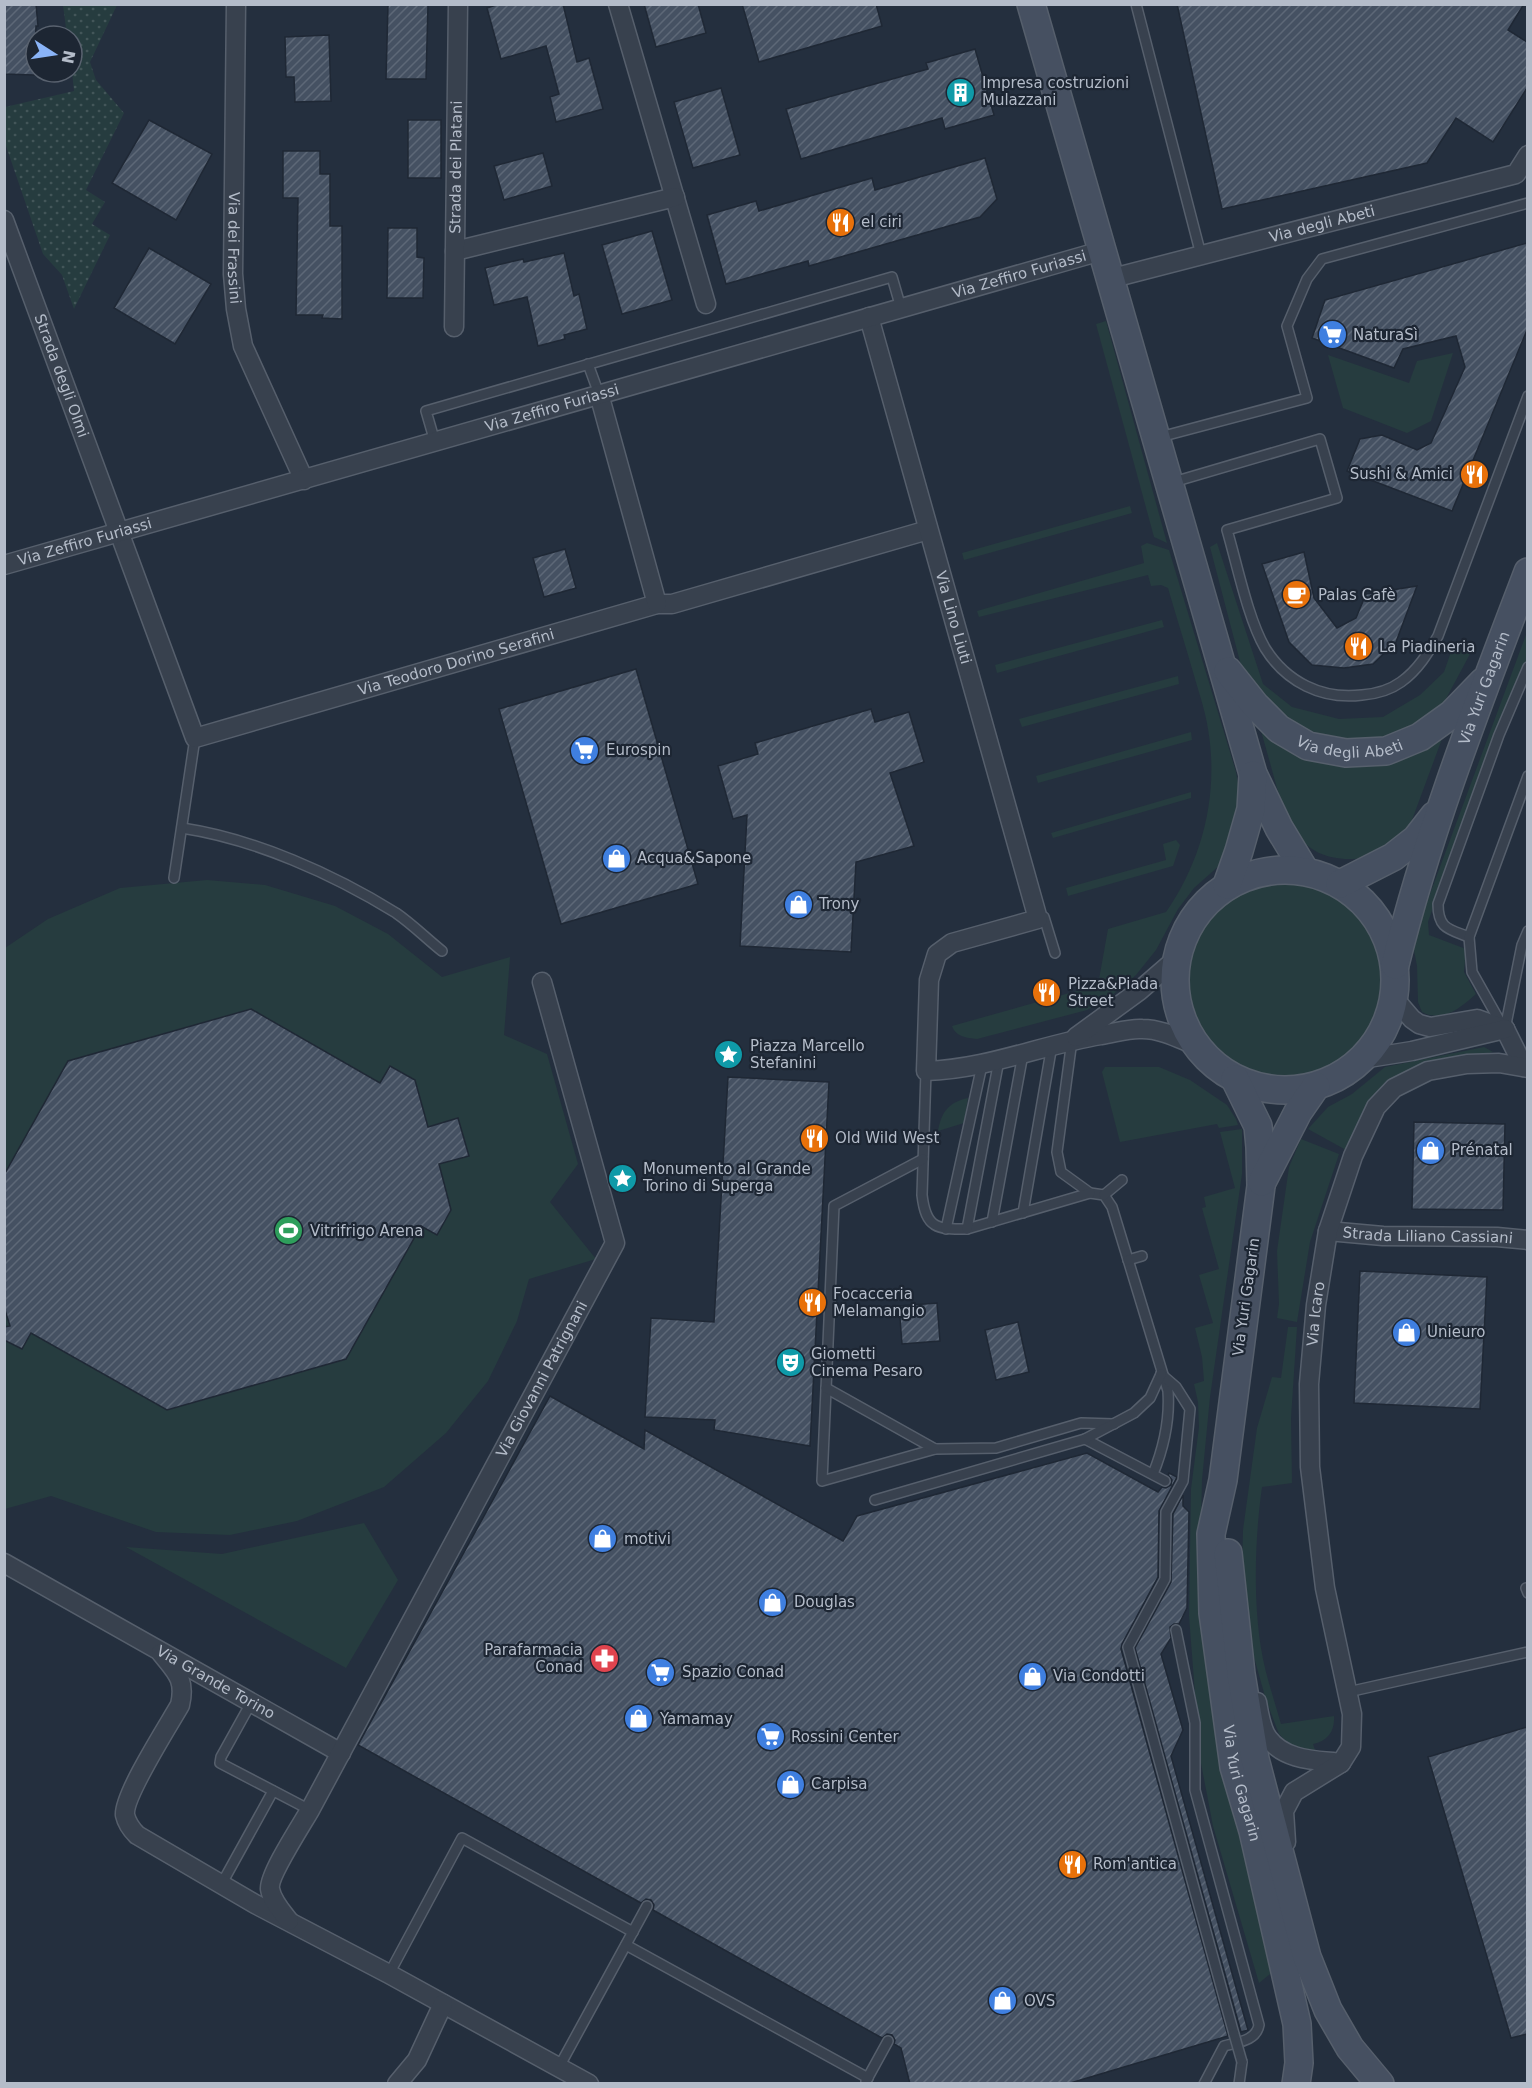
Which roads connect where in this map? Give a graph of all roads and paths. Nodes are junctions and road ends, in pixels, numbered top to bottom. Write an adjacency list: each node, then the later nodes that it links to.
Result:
1 (236, 4): 23 (street, Via dei Frassini)
2 (458, 4): 11 (street, Strada dei Platani)
3 (618, 4): 7 (street)
4 (1031, 4): 10 (main road, Via degli Abeti)
5 (1137, 4): 12 (lane)
6 (1527, 155): 12 (street, Via degli Abeti)
7 (675, 197): 11 (street); 14 (street)
8 (1527, 203): 21 (lane)
9 (4, 220): 26 (street, Strada degli Olmi)
10 (1101, 250): 13 (main road, Via degli Abeti); 15 (street, Via Zeffiro Furiassi)
11 (455, 251): 17 (street, Strada dei Platani)
12 (1201, 255): 13 (street, Via degli Abeti)
13 (1109, 279): 21 (main road, Via degli Abeti)
14 (706, 304)
15 (900, 308): 16 (street, Via Zeffiro Furiassi); 18 (lane)
16 (869, 317): 19 (street, Via Zeffiro Furiassi); 25 (street, Via Lino Liuti)
17 (454, 327)
18 (588, 364): 19 (lane); 22 (lane)
19 (599, 394): 22 (street, Via Zeffiro Furiassi); 29 (street)
20 (1527, 396): 24 (lane)
21 (1154, 438): 24 (main road, Via degli Abeti)
22 (435, 442): 23 (street, Via Zeffiro Furiassi)
23 (304, 480): 26 (street, Via Zeffiro Furiassi)
24 (1168, 483): 30 (main road, Via degli Abeti)
25 (928, 530): 29 (street, Via Teodoro Dorino Serafini); 42 (street, Via Lino Liuti)
26 (119, 533): 27 (street, Via Zeffiro Furiassi); 33 (street)
27 (4, 565)
28 (1527, 572): 32 (main road, Via Yuri Gagarin)
29 (657, 604): 33 (street, Via Teodoro Dorino Serafini)
30 (1220, 661): 32 (main road, Via degli Abeti); 34 (main road, Via degli Abeti)
31 (1527, 667): 44 (lane)
32 (1488, 676): 36 (main road, Via Yuri Gagarin)
33 (195, 738): 37 (lane)
34 (1253, 774): 38 (main road, Via degli Abeti); 41 (main road, Via degli Abeti)
35 (1527, 776): 44 (lane)
36 (1442, 805): 40 (main road, Via Yuri Gagarin); 49 (main road, Via Yuri Gagarin)
37 (182, 828): 39 (lane); 46 (lane)
38 (1305, 871): 40 (main road, Via Yuri Gagarin); 41 (main road, Via Yuri Gagarin)
39 (174, 878)
40 (1340, 884): 49 (main road, Via Yuri Gagarin)
41 (1227, 885): 48 (main road, Via Yuri Gagarin)
42 (1041, 918): 47 (lane); 60 (street)
43 (1527, 931): 45 (lane)
44 (1469, 937): 52 (lane)
45 (1525, 945): 52 (lane)
46 (442, 951)
47 (1055, 953)
48 (1176, 959): 53 (street); 55 (main road, Via Yuri Gagarin)
49 (1395, 968): 51 (main road, Via Yuri Gagarin)
50 (542, 982): 92 (street, Via Giovanni Patrignani)
51 (1394, 998): 52 (street); 57 (main road, Via Yuri Gagarin)
52 (1504, 1029): 57 (street); 59 (street)
53 (1072, 1040): 54 (street); 55 (street); 66 (lane)
54 (1052, 1045): 56 (street); 68 (lane)
55 (1195, 1045): 61 (main road, Via Yuri Gagarin)
56 (1023, 1054): 58 (street); 69 (lane)
57 (1362, 1059): 62 (main road, Via Yuri Gagarin)
58 (990, 1063): 60 (street); 70 (lane); 71 (lane)
59 (1526, 1067): 72 (street, Via Icaro)
60 (926, 1071): 63 (lane)
61 (1235, 1079): 62 (main road, Via Yuri Gagarin); 65 (main road, Via Yuri Gagarin)
62 (1316, 1086): 65 (main road, Via Yuri Gagarin)
63 (923, 1159): 70 (lane); 77 (lane)
64 (1122, 1180): 67 (lane)
65 (1261, 1186): 82 (main road, Via Yuri Gagarin)
66 (1090, 1193): 67 (lane); 68 (lane)
67 (1104, 1195): 75 (lane)
68 (1023, 1213): 69 (lane)
69 (992, 1222): 71 (lane)
70 (946, 1229): 71 (lane)
71 (967, 1229)
72 (1328, 1232): 73 (street, Strada Liliano Cassiani); 90 (street, Via Icaro)
73 (1527, 1240)
74 (1143, 1256): 75 (lane)
75 (1128, 1260): 76 (lane)
76 (1161, 1374): 78 (lane); 81 (lane); 110 (lane, bridge)
77 (826, 1388): 80 (lane); 80 (lane)
78 (1114, 1424): 79 (lane); 80 (lane)
79 (1085, 1439): 81 (lane); 84 (lane)
80 (935, 1449)
81 (1153, 1474): 83 (lane)
82 (1223, 1480): 89 (main road, Via Yuri Gagarin); 111 (main road, Via Yuri Gagarin)
83 (1165, 1481)
84 (875, 1500)
85 (4, 1563): 88 (street)
86 (1176, 1630): 109 (lane)
87 (1527, 1652): 90 (lane)
88 (161, 1653): 91 (street, Via Grande Torino); 96 (street, Via Grande Torino)
89 (1240, 1674): 93 (street, Via Yuri Gagarin); 97 (main road, Via Yuri Gagarin)
90 (1348, 1692): 93 (street, Via Icaro)
91 (251, 1703): 92 (street, Via Grande Torino); 94 (lane)
92 (341, 1753): 95 (street, Via Grande Torino)
93 (1341, 1762): 97 (street, Via Yuri Gagarin)
94 (273, 1791): 95 (lane); 96 (lane)
95 (310, 1810): 99 (street, Via Grande Torino)
96 (221, 1885): 99 (street, Via Grande Torino)
97 (1291, 1901): 112 (main road, Via Yuri Gagarin)
98 (647, 1906): 100 (lane)
99 (289, 1921): 102 (street, Via Grande Torino)
100 (633, 1932): 101 (lane); 102 (lane)
101 (626, 1946): 105 (lane); 106 (lane)
102 (389, 1974): 103 (street, Via Grande Torino)
103 (443, 2004): 105 (street, Via Grande Torino); 107 (street)
104 (888, 2041): 106 (lane)
105 (559, 2067): 108 (street, Via Grande Torino)
106 (866, 2081)
107 (397, 2084)
108 (589, 2084)
109 (1204, 2084)
110 (1239, 2084)
111 (1296, 2084)
112 (1380, 2084)

